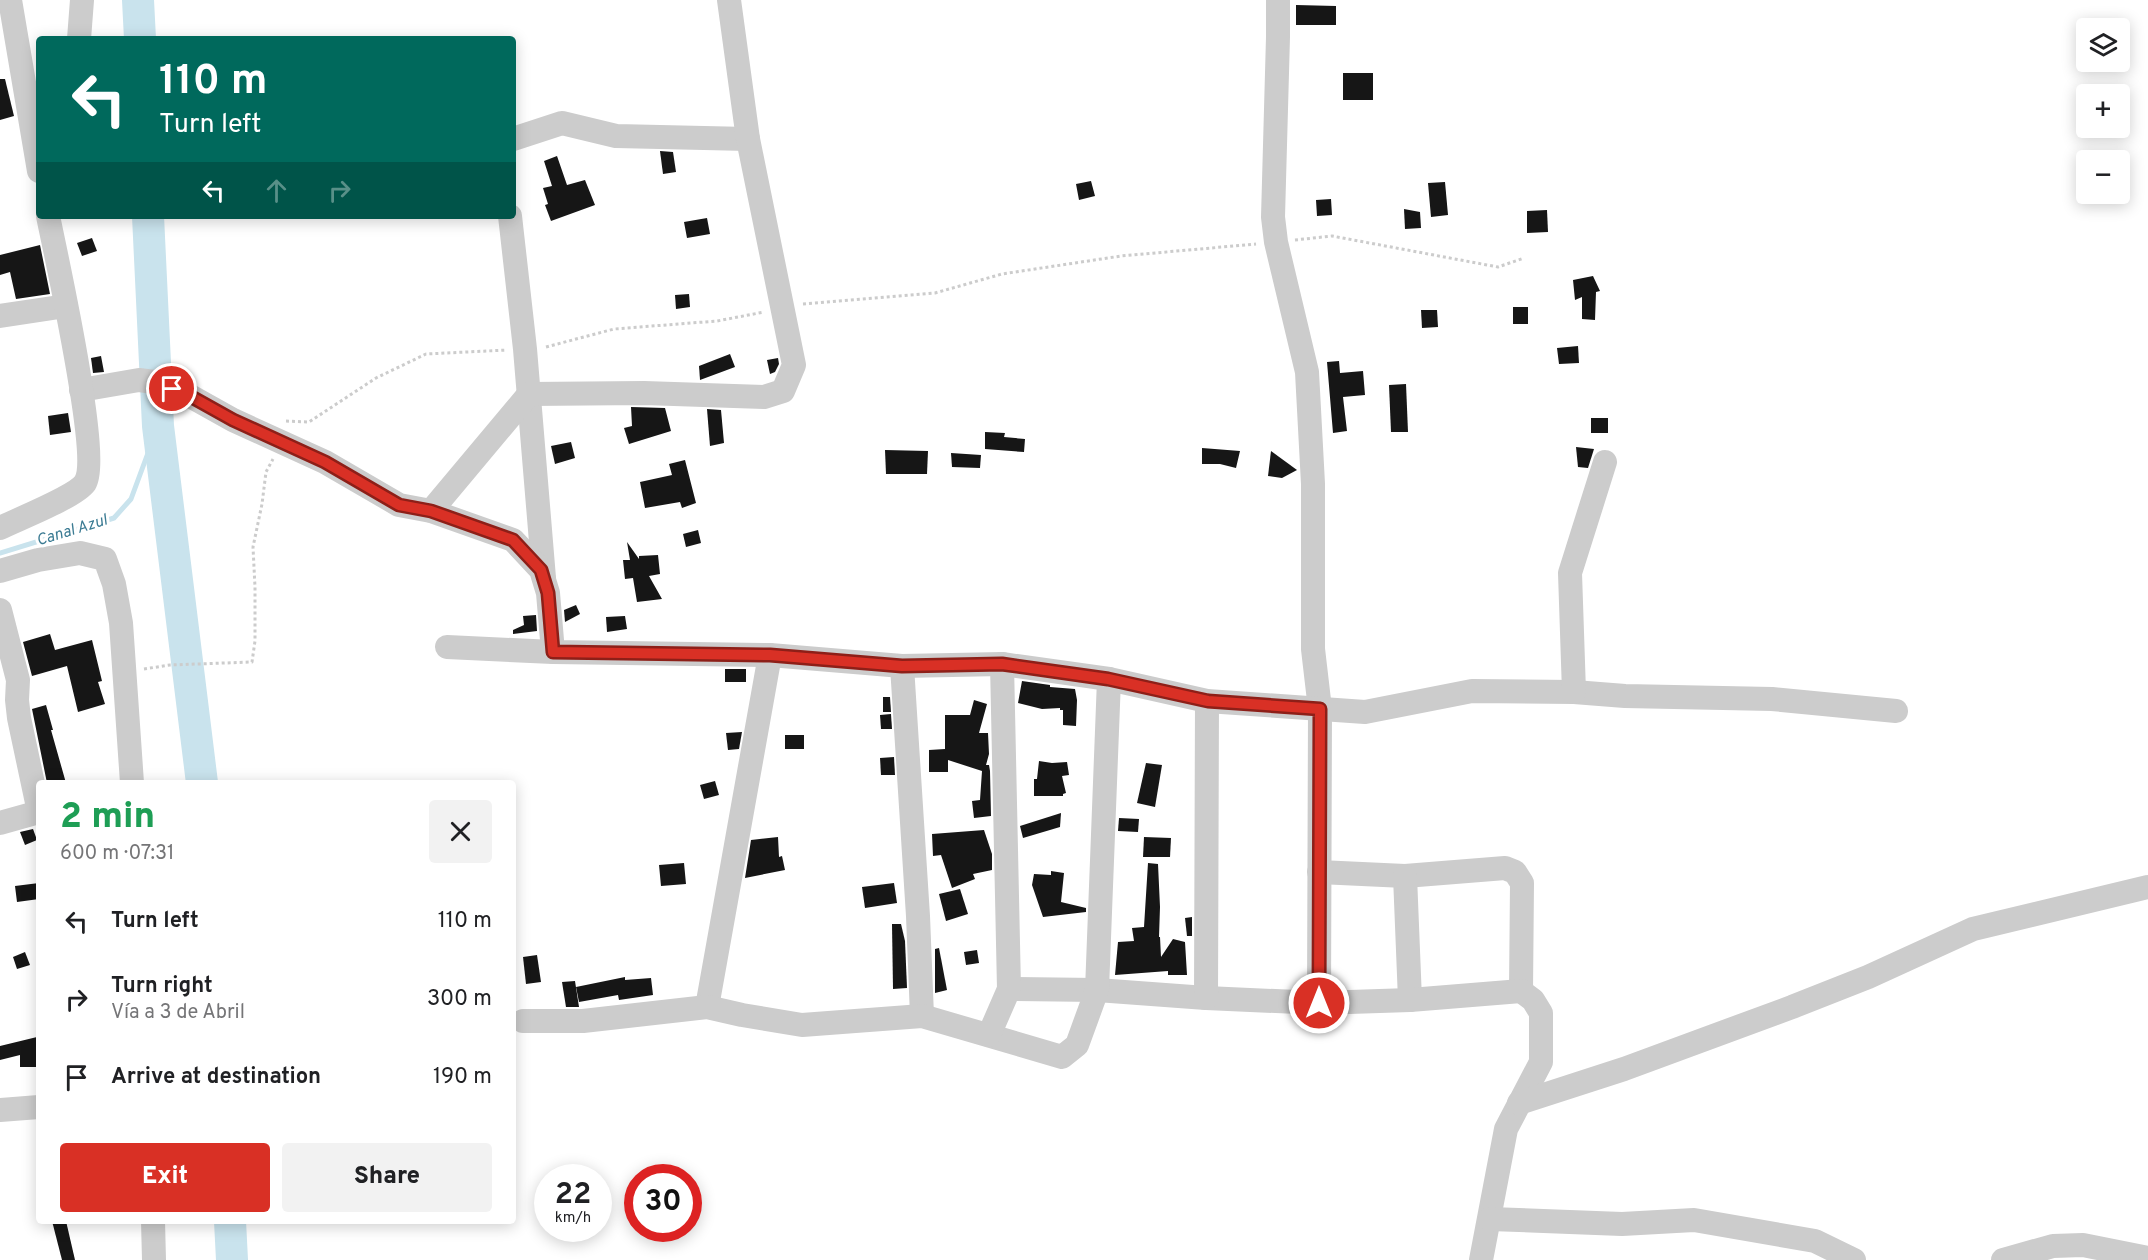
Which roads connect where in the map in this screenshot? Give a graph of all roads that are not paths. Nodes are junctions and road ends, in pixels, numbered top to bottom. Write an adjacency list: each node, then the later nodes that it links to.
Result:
1 (10, 0): 8 (street)
2 (82, 0): 5 (street)
3 (729, 0): 7 (street)
4 (1278, 0): 29 (street)
5 (79, 36)
6 (516, 138): 7 (street)
7 (748, 139): 14 (street)
8 (36, 153)
9 (49, 219): 11 (street)
10 (510, 219): 14 (street)
11 (66, 306): 12 (street); 13 (street)
12 (0, 316)
13 (81, 390): 16 (street); 17 (street)
14 (529, 394): 16 (street); 19 (street)
15 (1605, 462): 27 (street)
16 (431, 511): 19 (street)
17 (0, 528)
18 (0, 571): 31 (street)
19 (544, 578): 22 (street)
20 (0, 610): 32 (street)
21 (447, 647): 22 (street)
22 (553, 652): 23 (street)
23 (770, 655): 25 (street); 44 (street)
24 (1002, 664): 25 (street); 26 (street); 38 (street)
25 (902, 666): 45 (street)
26 (1108, 679): 28 (street); 39 (street)
27 (1574, 692): 29 (street); 30 (street)
28 (1208, 701): 29 (street); 41 (street)
29 (1320, 709): 35 (street)
30 (1896, 711)
31 (132, 780)
32 (36, 798)
33 (36, 813): 34 (street)
34 (0, 823)
35 (1319, 872): 36 (street); 43 (street)
36 (1405, 876): 40 (street); 42 (street)
37 (2148, 887): 48 (street)
38 (1009, 989): 39 (street); 47 (street)
39 (1097, 990): 41 (street); 47 (street)
40 (1521, 991): 42 (street); 48 (street)
41 (1206, 998): 43 (street)
42 (1410, 1000): 43 (street)
43 (1319, 1003)
44 (707, 1007): 45 (street); 46 (street)
45 (922, 1016): 47 (street)
46 (523, 1021)
47 (989, 1035)
48 (1519, 1103): 51 (street)
49 (36, 1107): 50 (street)
50 (0, 1110)
51 (1490, 1219): 55 (street); 56 (street)
52 (153, 1224): 54 (street)
53 (2148, 1258): 57 (street)
54 (154, 1260)
55 (1481, 1260)
56 (1854, 1260)
57 (2002, 1260)

